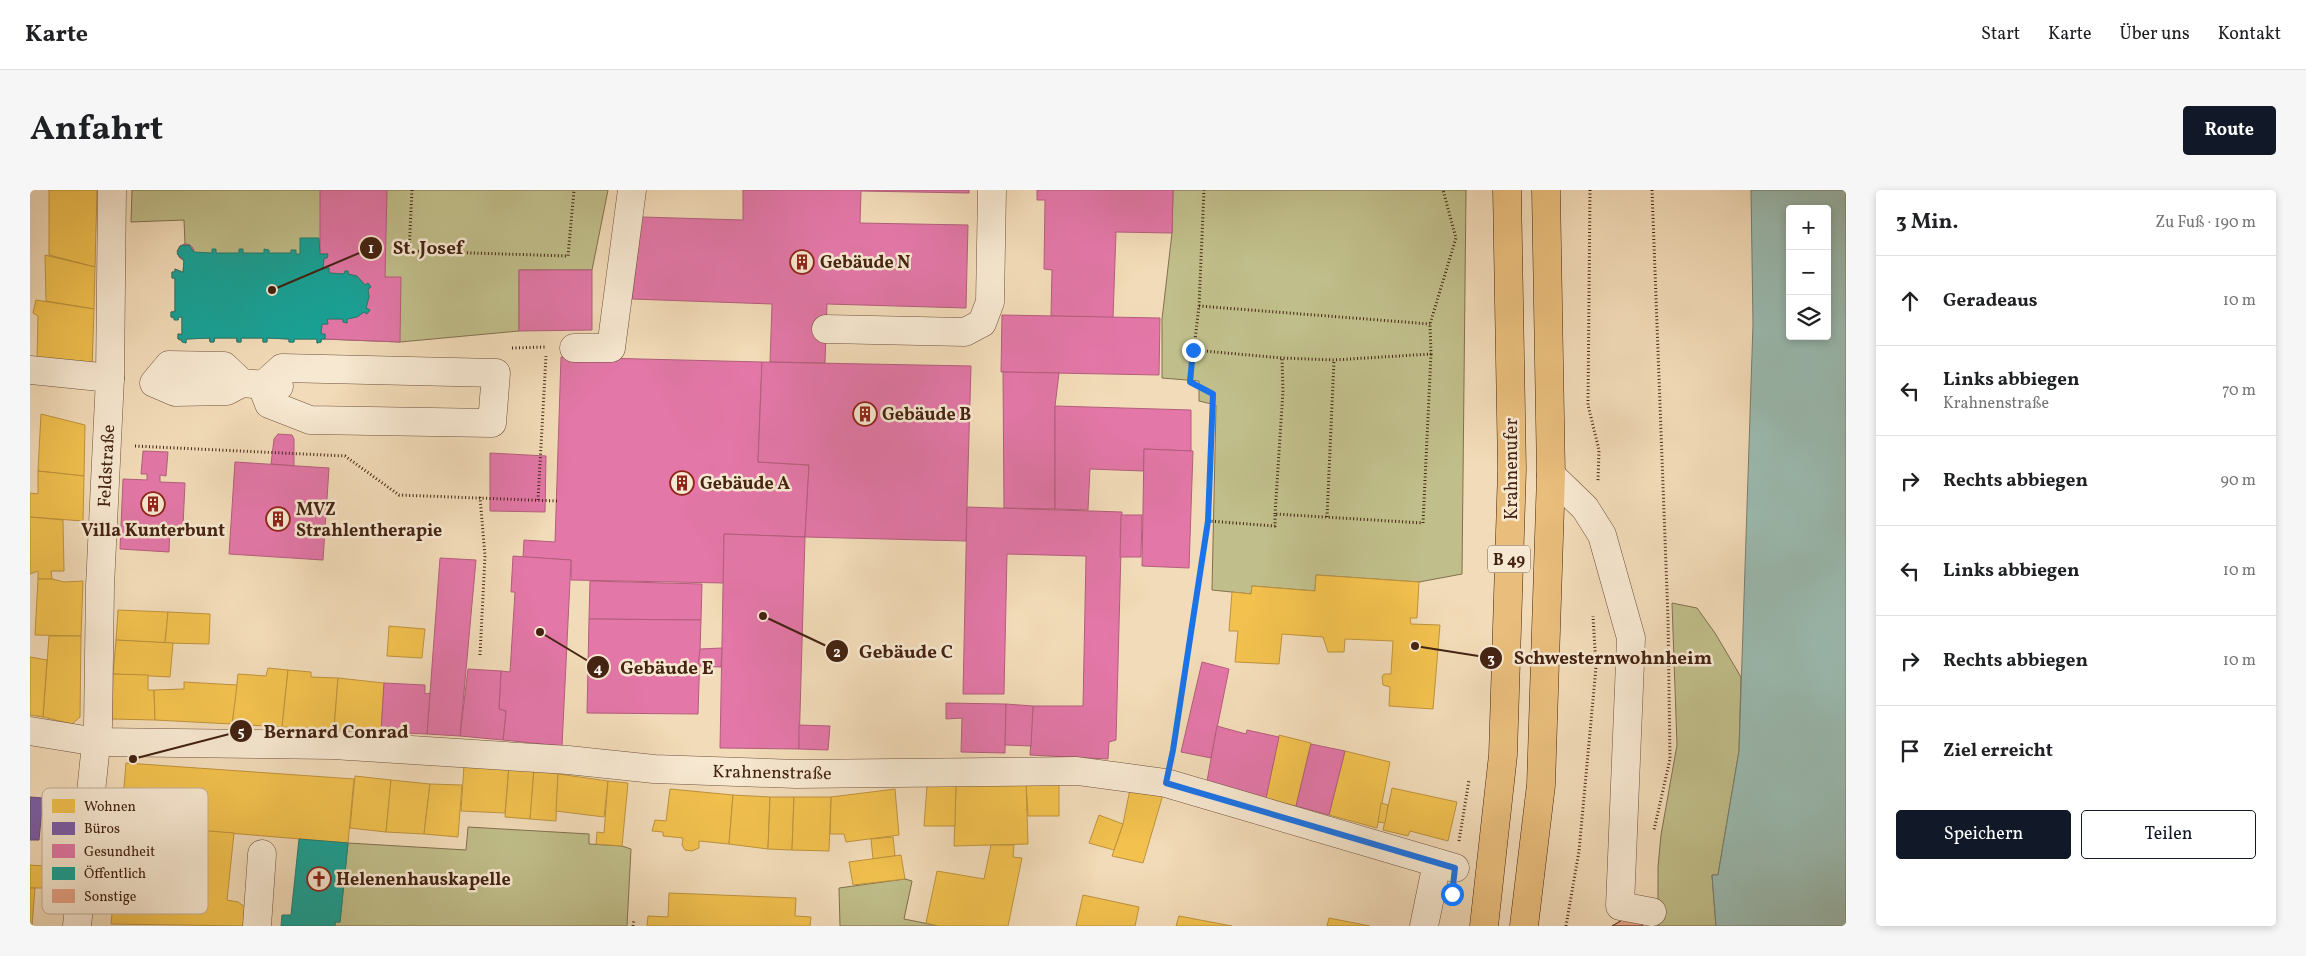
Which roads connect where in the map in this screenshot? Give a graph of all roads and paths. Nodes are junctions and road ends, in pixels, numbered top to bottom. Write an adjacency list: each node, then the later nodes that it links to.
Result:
1 (112, 190): 20 (street, Feldstraße)
2 (412, 190): 3 (path)
3 (574, 190)
4 (632, 190): 14 (street)
5 (992, 190): 13 (street)
6 (1204, 190): 11 (path)
7 (1443, 190): 12 (path)
8 (1507, 190): 45 (main road, Krahnenufer / B 49)
9 (1546, 190): 24 (main road, B 49)
10 (1652, 190): 37 (path)
11 (1199, 306): 12 (path); 15 (path)
12 (1430, 324): 16 (path)
13 (826, 329)
14 (574, 348): 26 (path)
15 (1193, 350): 17 (path); 30 (path)
16 (1431, 354): 18 (path); 29 (path)
17 (1282, 358): 18 (path); 28 (path)
18 (1334, 360): 29 (path)
19 (30, 370): 20 (street)
20 (110, 378): 33 (street, Feldstraße)
21 (252, 384): 21 (street); 22 (street)
22 (446, 389)
23 (132, 446): 25 (path)
24 (1551, 475): 40 (street); 46 (main road, B 49)
25 (480, 498): 26 (path); 31 (path)
26 (538, 500): 27 (path)
27 (557, 501)
28 (1275, 514): 29 (path); 30 (path)
29 (1327, 517)
30 (1208, 521): 35 (path)
31 (480, 655)
32 (30, 731): 33 (street, Krahnenstraße)
33 (97, 742): 35 (street, Krahnenstraße); 36 (street, Feldstraße)
34 (1469, 776): 39 (path)
35 (1166, 783): 39 (street, Krahnenstraße)
36 (92, 788)
37 (1654, 831)
38 (262, 854): 42 (street)
39 (1446, 866): 44 (street)
40 (1652, 912)
41 (634, 919): 43 (path)
42 (257, 926)
43 (633, 926)
44 (1424, 926)
45 (1484, 926)
46 (1524, 926)

